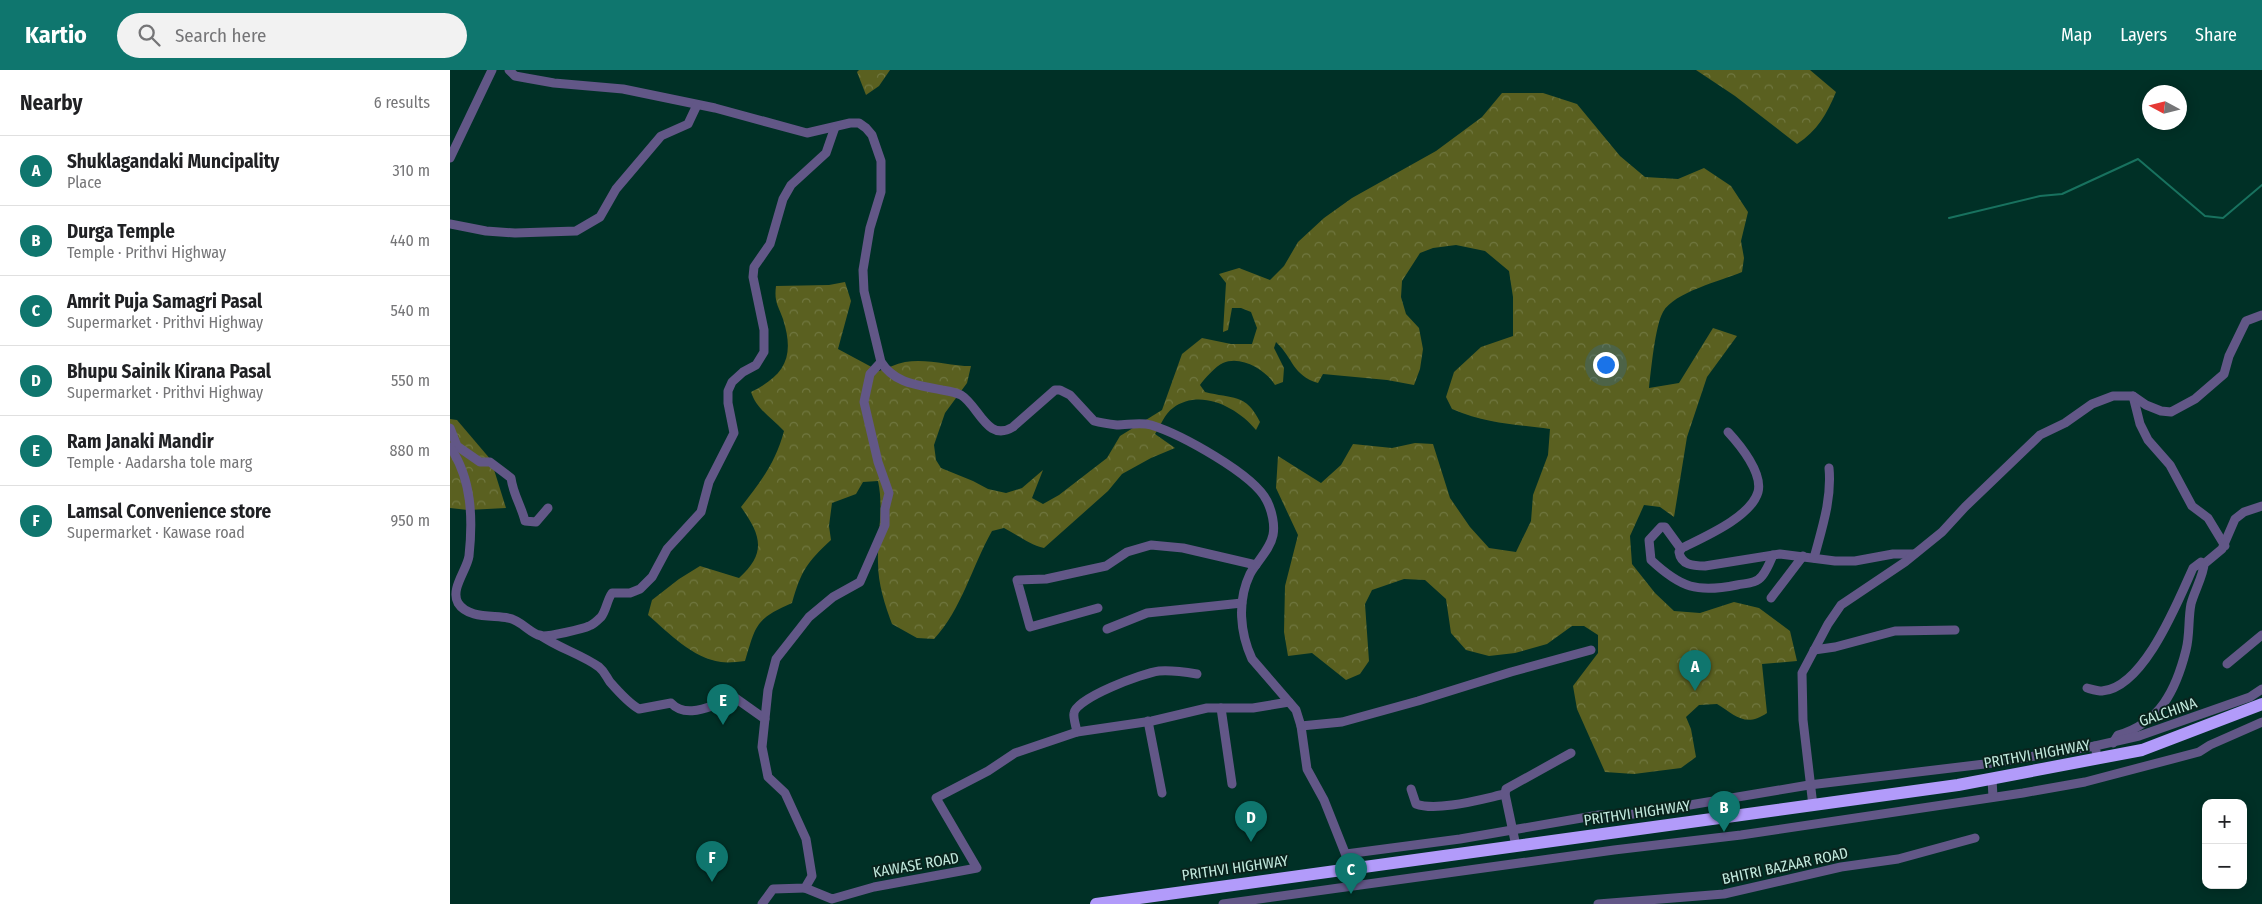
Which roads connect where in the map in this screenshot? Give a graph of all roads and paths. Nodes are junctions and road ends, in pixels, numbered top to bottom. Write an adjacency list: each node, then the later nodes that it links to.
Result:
1 (492, 70): 5 (street)
2 (509, 70): 3 (street)
3 (697, 105): 4 (street); 6 (street)
4 (835, 127): 8 (street); 29 (street)
5 (450, 158)
6 (450, 224)
7 (2262, 315): 9 (street)
8 (881, 362): 23 (street); 40 (street)
9 (2133, 396): 16 (street); 18 (street)
10 (450, 428): 15 (street)
11 (1728, 432): 17 (street)
12 (450, 447): 29 (street)
13 (1829, 468): 21 (street)
14 (2262, 506): 16 (street)
15 (548, 508)
16 (2225, 546): 22 (street)
17 (1681, 549): 19 (street); 19 (street)
18 (1914, 554): 21 (street); 32 (street)
19 (1773, 555): 20 (street)
20 (1803, 556): 21 (street); 24 (street)
21 (1814, 558)
22 (2204, 564): 35 (street); 45 (street)
23 (1256, 565): 25 (street); 26 (street)
24 (1770, 598)
25 (1242, 603): 27 (street); 37 (street)
26 (1098, 608)
27 (1107, 629)
28 (1955, 630): 32 (street)
29 (540, 635): 40 (street)
30 (2262, 635): 33 (street)
31 (1591, 650): 43 (street)
32 (1814, 650): 51 (street)
33 (2227, 664)
34 (1197, 674): 44 (street)
35 (2087, 688)
36 (2262, 690): 45 (street, GALCHINA)
37 (1289, 702): 39 (street); 43 (street)
38 (2262, 704): 48 (highway, PRITHVI HIGHWAY)
39 (1221, 708): 41 (street); 50 (street)
40 (765, 719): 62 (street)
41 (1148, 721): 44 (street); 53 (street)
42 (2262, 722): 55 (street)
43 (1301, 726): 60 (street)
44 (1077, 732): 62 (street, KAWASE ROAD)
45 (2113, 743): 46 (street, GALCHINA)
46 (2095, 746): 48 (street); 51 (street, GALCHINA)
47 (1570, 753): 54 (street)
48 (2098, 760): 49 (highway, PRITHVI HIGHWAY)
49 (1992, 779): 55 (street); 56 (highway, PRITHVI HIGHWAY)
50 (1232, 784)
51 (1809, 785): 56 (street); 57 (street, GALCHINA)
52 (1411, 789): 54 (street)
53 (1162, 793)
54 (1505, 794): 57 (street)
55 (1993, 797): 65 (street)
56 (1813, 806): 59 (highway, PRITHVI HIGHWAY)
57 (1514, 829): 59 (street); 60 (street, GALCHINA)
58 (1975, 838): 66 (street, BHITRI BAZAAR ROAD)
59 (1516, 846): 61 (highway, PRITHVI HIGHWAY)
60 (1346, 854): 61 (street)
61 (1351, 868): 64 (highway, PRITHVI HIGHWAY)
62 (805, 888): 63 (street, KAWASE ROAD)
63 (762, 904)
64 (1096, 904)
65 (1223, 904)
66 (1598, 904)

